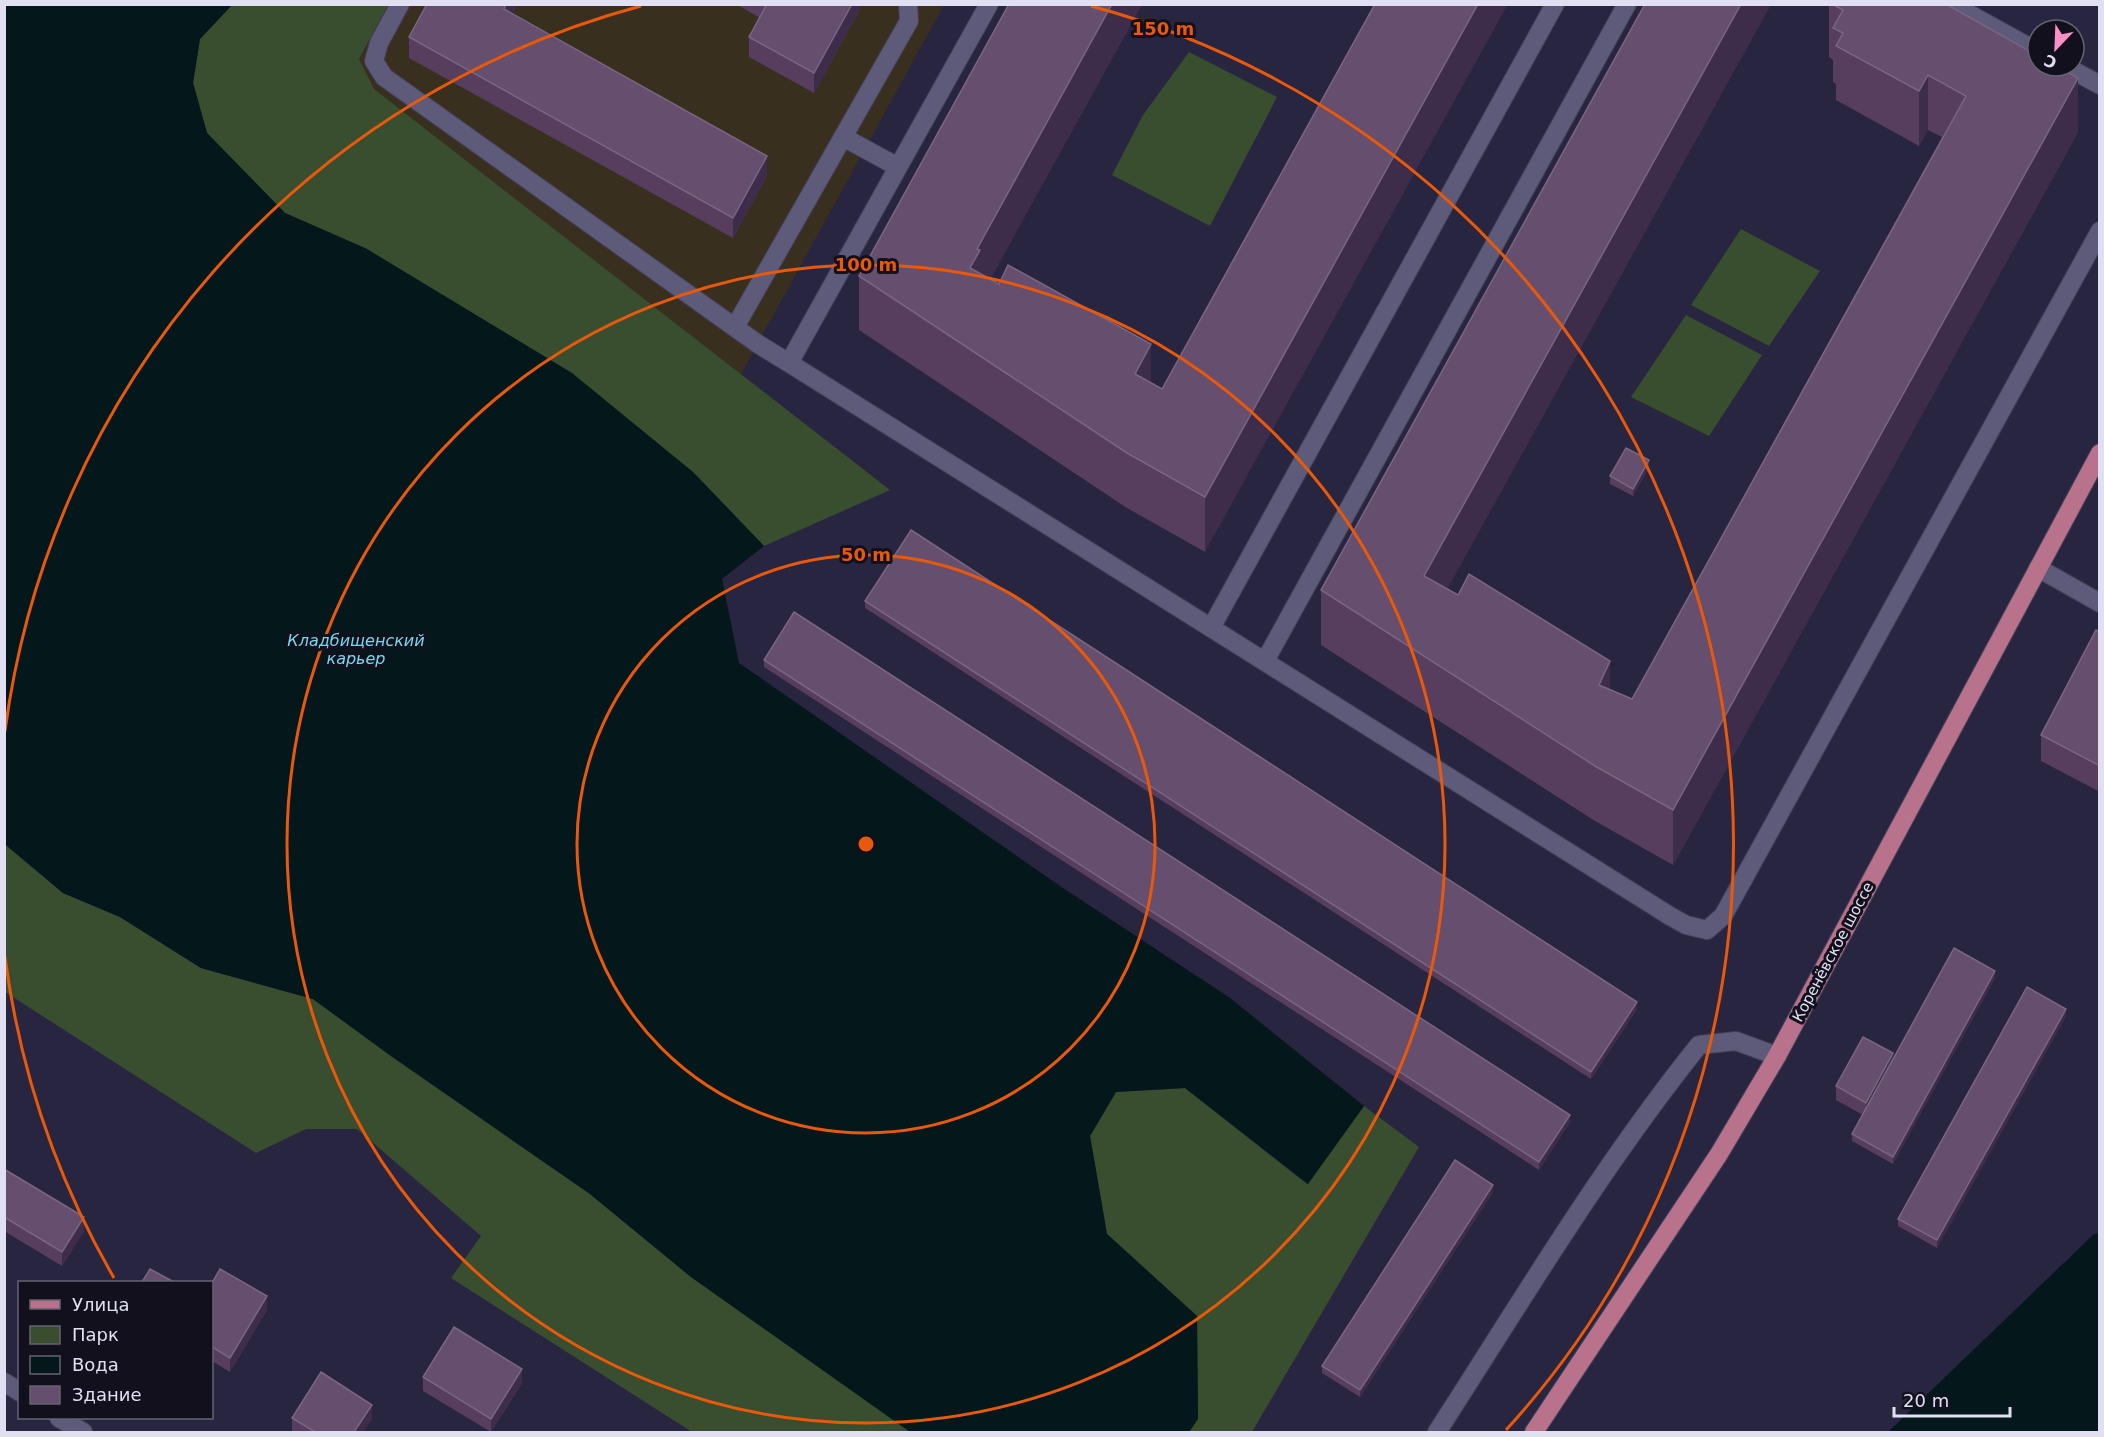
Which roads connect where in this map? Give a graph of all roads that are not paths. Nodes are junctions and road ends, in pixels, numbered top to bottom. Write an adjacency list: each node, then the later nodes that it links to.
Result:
1 (400, 4): 13 (lane)
2 (908, 4): 10 (lane)
3 (989, 4): 11 (lane)
4 (1555, 4): 18 (lane)
5 (1627, 4): 19 (lane)
6 (1951, 4): 7 (lane)
7 (2026, 45)
8 (2086, 77): 9 (lane)
9 (2100, 85)
10 (843, 136): 11 (lane); 13 (lane)
11 (898, 167): 14 (lane)
12 (2100, 231): 19 (lane)
13 (735, 327): 14 (lane)
14 (789, 363): 18 (lane)
15 (2100, 453): 16 (main road, Коренёвское шоссе)
16 (2038, 568): 17 (lane); 20 (main road, Коренёвское шоссе)
17 (2100, 603)
18 (1211, 628): 19 (lane)
19 (1265, 661)
20 (1777, 1056): 25 (lane); 26 (main road, Коренёвское шоссе)
21 (4, 1382): 22 (lane)
22 (18, 1391)
23 (61, 1419): 24 (lane)
24 (83, 1432)
25 (1437, 1432)
26 (1534, 1432)

